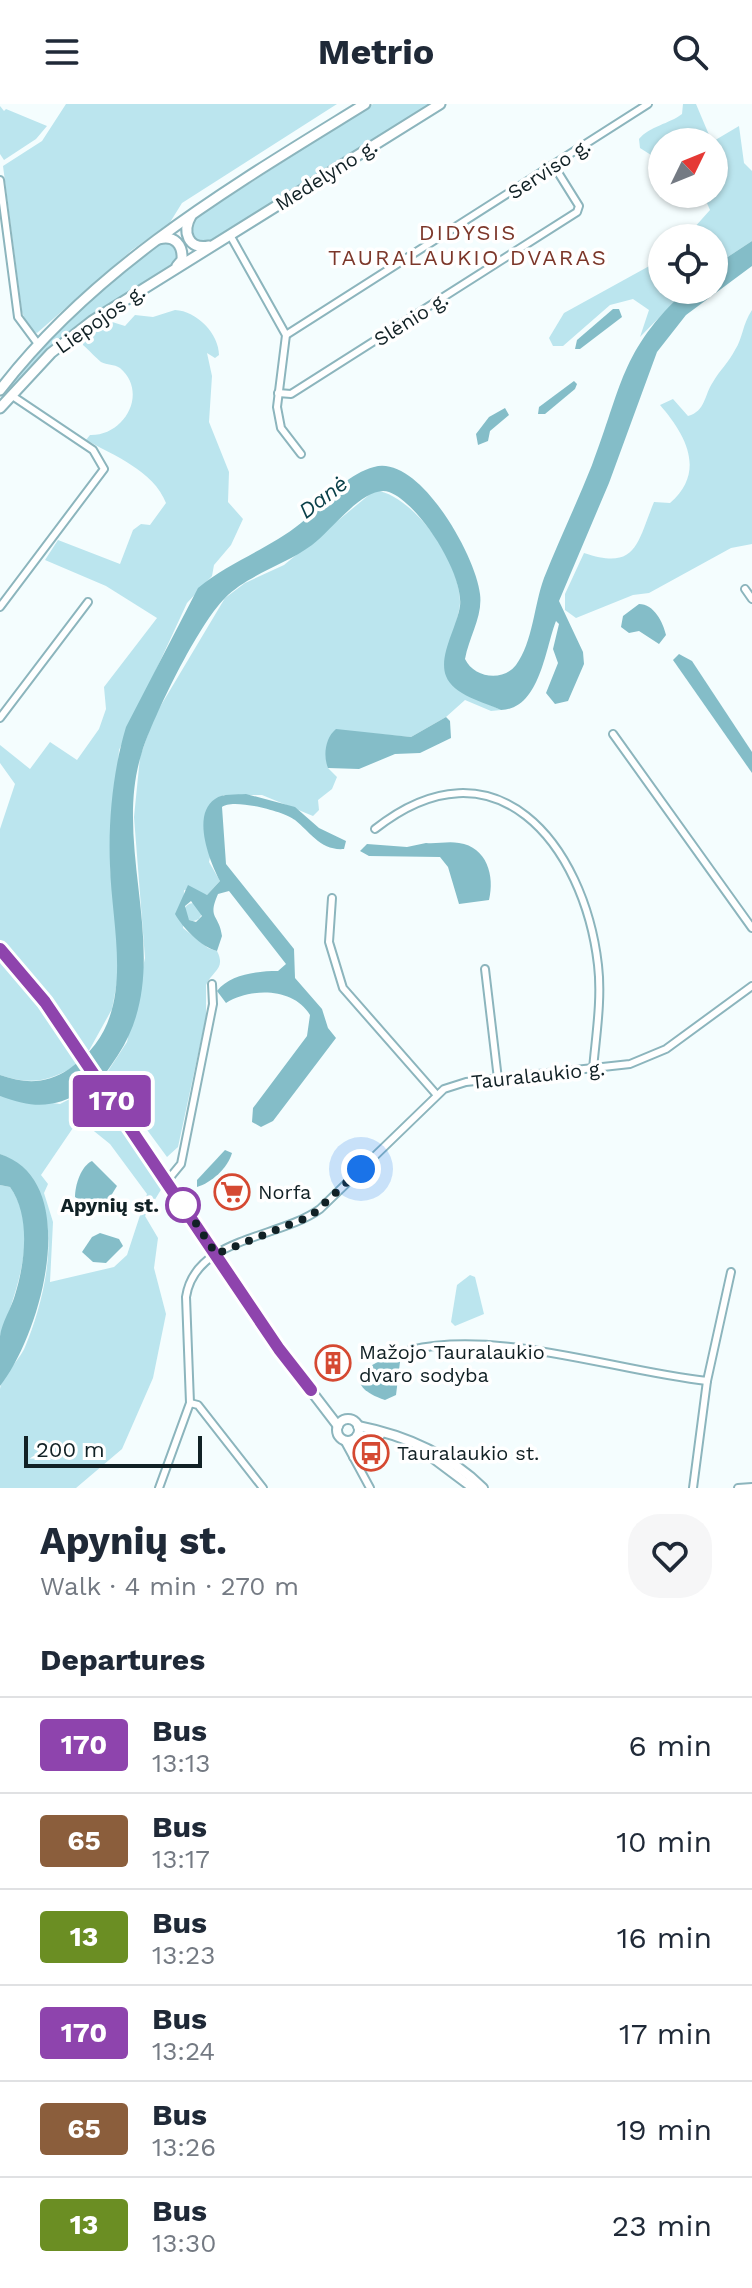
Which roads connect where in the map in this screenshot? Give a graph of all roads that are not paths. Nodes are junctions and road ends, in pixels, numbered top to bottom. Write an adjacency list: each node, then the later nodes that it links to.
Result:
1 (365, 104): 6 (main road, Medelyno g.)
2 (440, 104): 7 (main road, Medelyno g.)
3 (648, 104): 4 (street, Serviso g.)
4 (554, 166): 11 (street, Serviso g.); 14 (street, Slėnio g.)
5 (0, 180): 12 (street)
6 (193, 213): 8 (main road, Liepojos g.); 9 (main road)
7 (230, 235): 9 (main road, Medelyno g.); 11 (street)
8 (155, 240): 10 (main road); 12 (main road, Liepojos g.)
9 (212, 246): 10 (main road, Liepojos g.)
10 (175, 268): 15 (main road, Liepojos g.)
11 (286, 335): 14 (street)
12 (38, 344): 13 (main road, Liepojos g.)
13 (0, 390)
14 (278, 393): 17 (street)
15 (11, 395): 16 (main road, Liepojos g.); 21 (street)
16 (0, 408)
17 (301, 454)
18 (745, 589): 19 (street)
19 (752, 599)
20 (88, 602): 22 (street)
21 (0, 607)
22 (0, 718)
23 (613, 734): 26 (street)
24 (375, 829): 31 (street)
25 (332, 898): 33 (street)
26 (752, 928)
27 (0, 949): 34 (main road)
28 (485, 969): 32 (street)
29 (212, 984): 34 (street)
30 (752, 986): 31 (street, Tauralaukio g.)
31 (593, 1069): 32 (street, Tauralaukio g.)
32 (498, 1079): 33 (street, Tauralaukio g.)
33 (436, 1094): 35 (street, Tauralaukio g.)
34 (167, 1181): 35 (main road)
35 (216, 1254): 39 (street); 40 (main road)
36 (731, 1272): 38 (street)
37 (410, 1350): 38 (street)
38 (707, 1381): 50 (street)
39 (190, 1403): 45 (street); 46 (street)
40 (326, 1408): 41 (main road); 42 (main road)
41 (346, 1419): 42 (main road); 43 (main road)
42 (338, 1426): 43 (main road)
43 (353, 1435): 47 (street); 48 (main road); 49 (main road)
44 (751, 1487): 51 (street)
45 (159, 1488)
46 (263, 1488)
47 (370, 1488)
48 (473, 1488)
49 (483, 1488)
50 (693, 1488)
51 (738, 1488)

